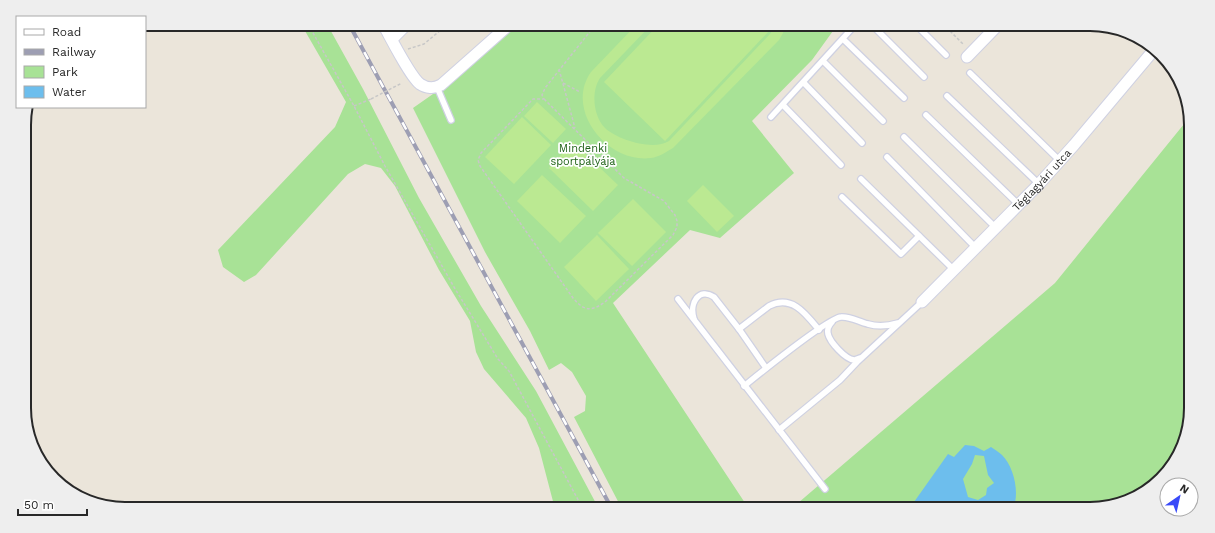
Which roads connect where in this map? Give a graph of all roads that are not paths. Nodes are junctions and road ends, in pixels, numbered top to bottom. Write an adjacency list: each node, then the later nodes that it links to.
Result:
1 (387, 31): 9 (street)
2 (400, 31): 9 (street)
3 (502, 31): 17 (street)
4 (850, 31): 8 (lane)
5 (878, 31): 15 (lane)
6 (922, 31): 12 (lane)
7 (992, 31): 10 (street)
8 (843, 38): 13 (lane); 19 (lane)
9 (392, 39): 17 (street)
10 (969, 54)
11 (1151, 54): 28 (street, Téglagyári utca)
12 (946, 55)
13 (823, 61): 16 (lane); 24 (lane)
14 (970, 73): 28 (lane)
15 (924, 77)
16 (804, 82): 20 (lane); 26 (lane)
17 (437, 87): 23 (lane)
18 (947, 96): 31 (lane)
19 (904, 98)
20 (783, 105): 22 (lane); 29 (lane)
21 (926, 115): 33 (lane)
22 (770, 117)
23 (451, 120)
24 (883, 121)
25 (904, 137): 34 (lane)
26 (862, 143)
27 (887, 157): 36 (lane)
28 (1060, 161): 31 (street, Téglagyári utca)
29 (841, 166)
30 (861, 179): 35 (lane)
31 (1039, 184): 33 (street, Téglagyári utca)
32 (842, 197): 35 (lane)
33 (1019, 205): 34 (street, Téglagyári utca)
34 (996, 228): 36 (street, Téglagyári utca)
35 (919, 236): 37 (lane)
36 (976, 248): 37 (street, Téglagyári utca)
37 (954, 270): 39 (street, Téglagyári utca)
38 (678, 299): 41 (lane)
39 (922, 302): 42 (lane)
40 (833, 320): 42 (lane); 44 (lane); 45 (lane)
41 (695, 322): 43 (lane); 50 (lane)
42 (900, 322): 47 (lane)
43 (740, 329): 44 (lane); 48 (lane)
44 (817, 331): 45 (lane); 48 (lane)
45 (831, 340): 46 (lane)
46 (843, 354): 47 (lane); 49 (lane)
47 (862, 357): 49 (lane)
48 (766, 368): 50 (lane)
49 (848, 372): 51 (lane)
50 (744, 386): 51 (lane)
51 (779, 430): 52 (lane)
52 (825, 489)

